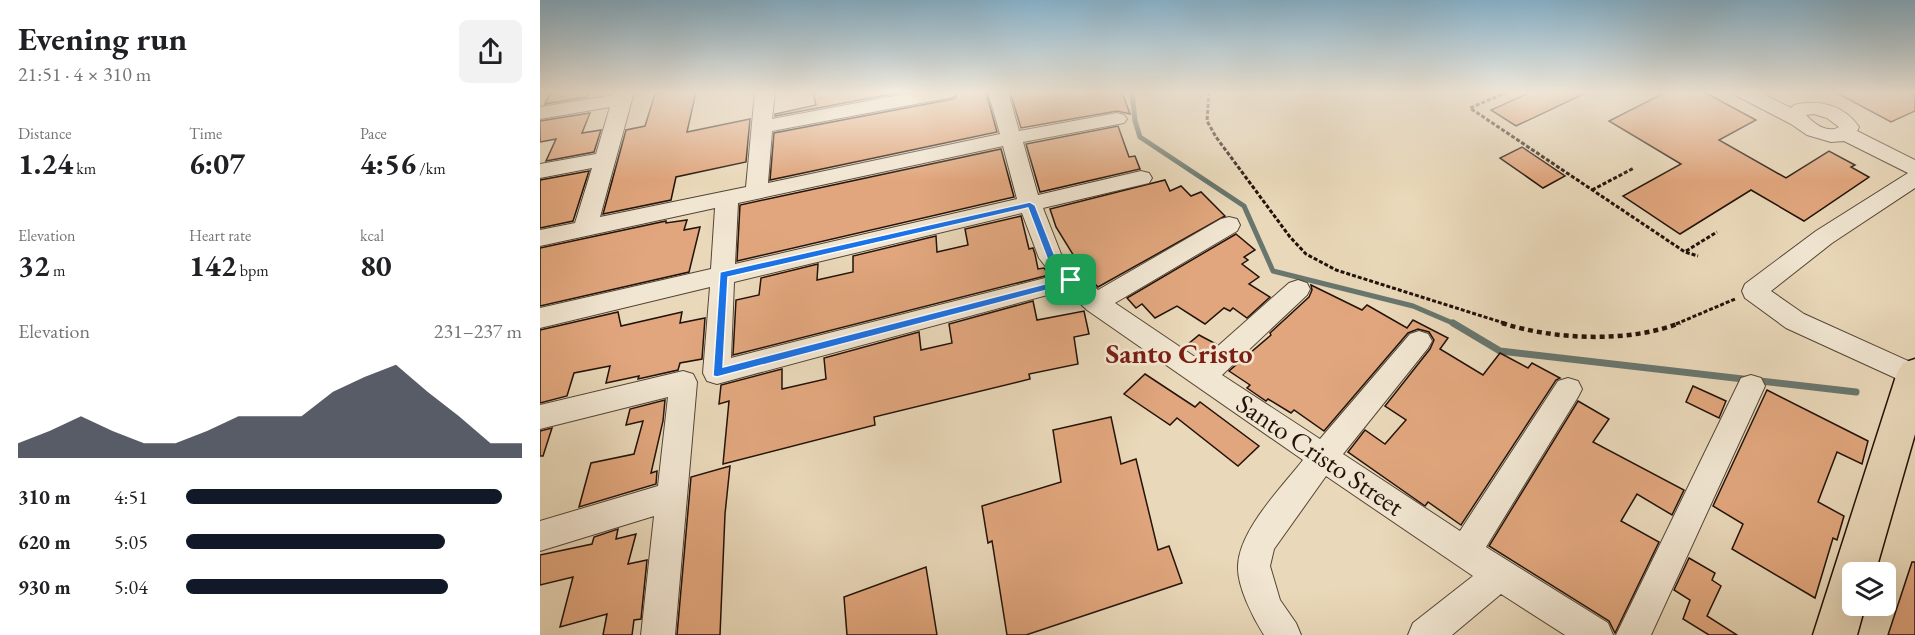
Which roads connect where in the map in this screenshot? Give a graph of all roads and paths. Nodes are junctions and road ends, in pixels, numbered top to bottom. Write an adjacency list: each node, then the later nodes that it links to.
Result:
1 (616, 122): 11 (street)
2 (762, 122): 9 (street)
3 (790, 122): 9 (street)
4 (1006, 122): 10 (street, Santo Cristo Street)
5 (1102, 122): 10 (street)
6 (1207, 122): 30 (path)
7 (1490, 122): 17 (path)
8 (1800, 122): 13 (street)
9 (762, 127): 18 (street)
10 (1011, 138): 18 (street); 20 (street, Santo Cristo Street)
11 (605, 159): 14 (street); 22 (street)
12 (1634, 168): 17 (path)
13 (1915, 168)
14 (540, 171)
15 (1141, 178): 20 (street)
16 (1915, 178): 30 (street)
17 (1592, 190): 25 (path)
18 (756, 192): 19 (street)
19 (727, 198): 22 (street); 27 (street)
20 (1030, 205): 27 (street); 28 (street, Santo Cristo Street)
21 (1228, 225): 31 (street)
22 (585, 229): 24 (street)
23 (1717, 232): 25 (path)
24 (540, 238)
25 (1685, 252): 26 (path)
26 (1698, 256)
27 (723, 274): 28 (street); 32 (street)
28 (1071, 280): 31 (street, Santo Cristo Street)
29 (1298, 289): 35 (street)
30 (1754, 291): 34 (street)
31 (1096, 303): 35 (street, Santo Cristo Street)
32 (540, 318)
33 (1419, 341): 39 (street)
34 (1914, 374): 43 (main road)
35 (1202, 376): 39 (street, Santo Cristo Street)
36 (1751, 386): 50 (street)
37 (1568, 389): 42 (street)
38 (540, 417): 40 (street)
39 (1323, 456): 42 (street, Santo Cristo Street); 47 (street)
40 (672, 496): 41 (street); 46 (street)
41 (540, 536)
42 (1465, 552): 44 (street, Santo Cristo Street)
43 (1857, 562)
44 (1499, 572): 48 (street); 49 (street, Santo Cristo Street)
45 (1842, 612): 51 (main road)
46 (658, 635)
47 (1284, 635)
48 (1425, 635)
49 (1596, 635)
50 (1633, 635)
51 (1835, 635)

